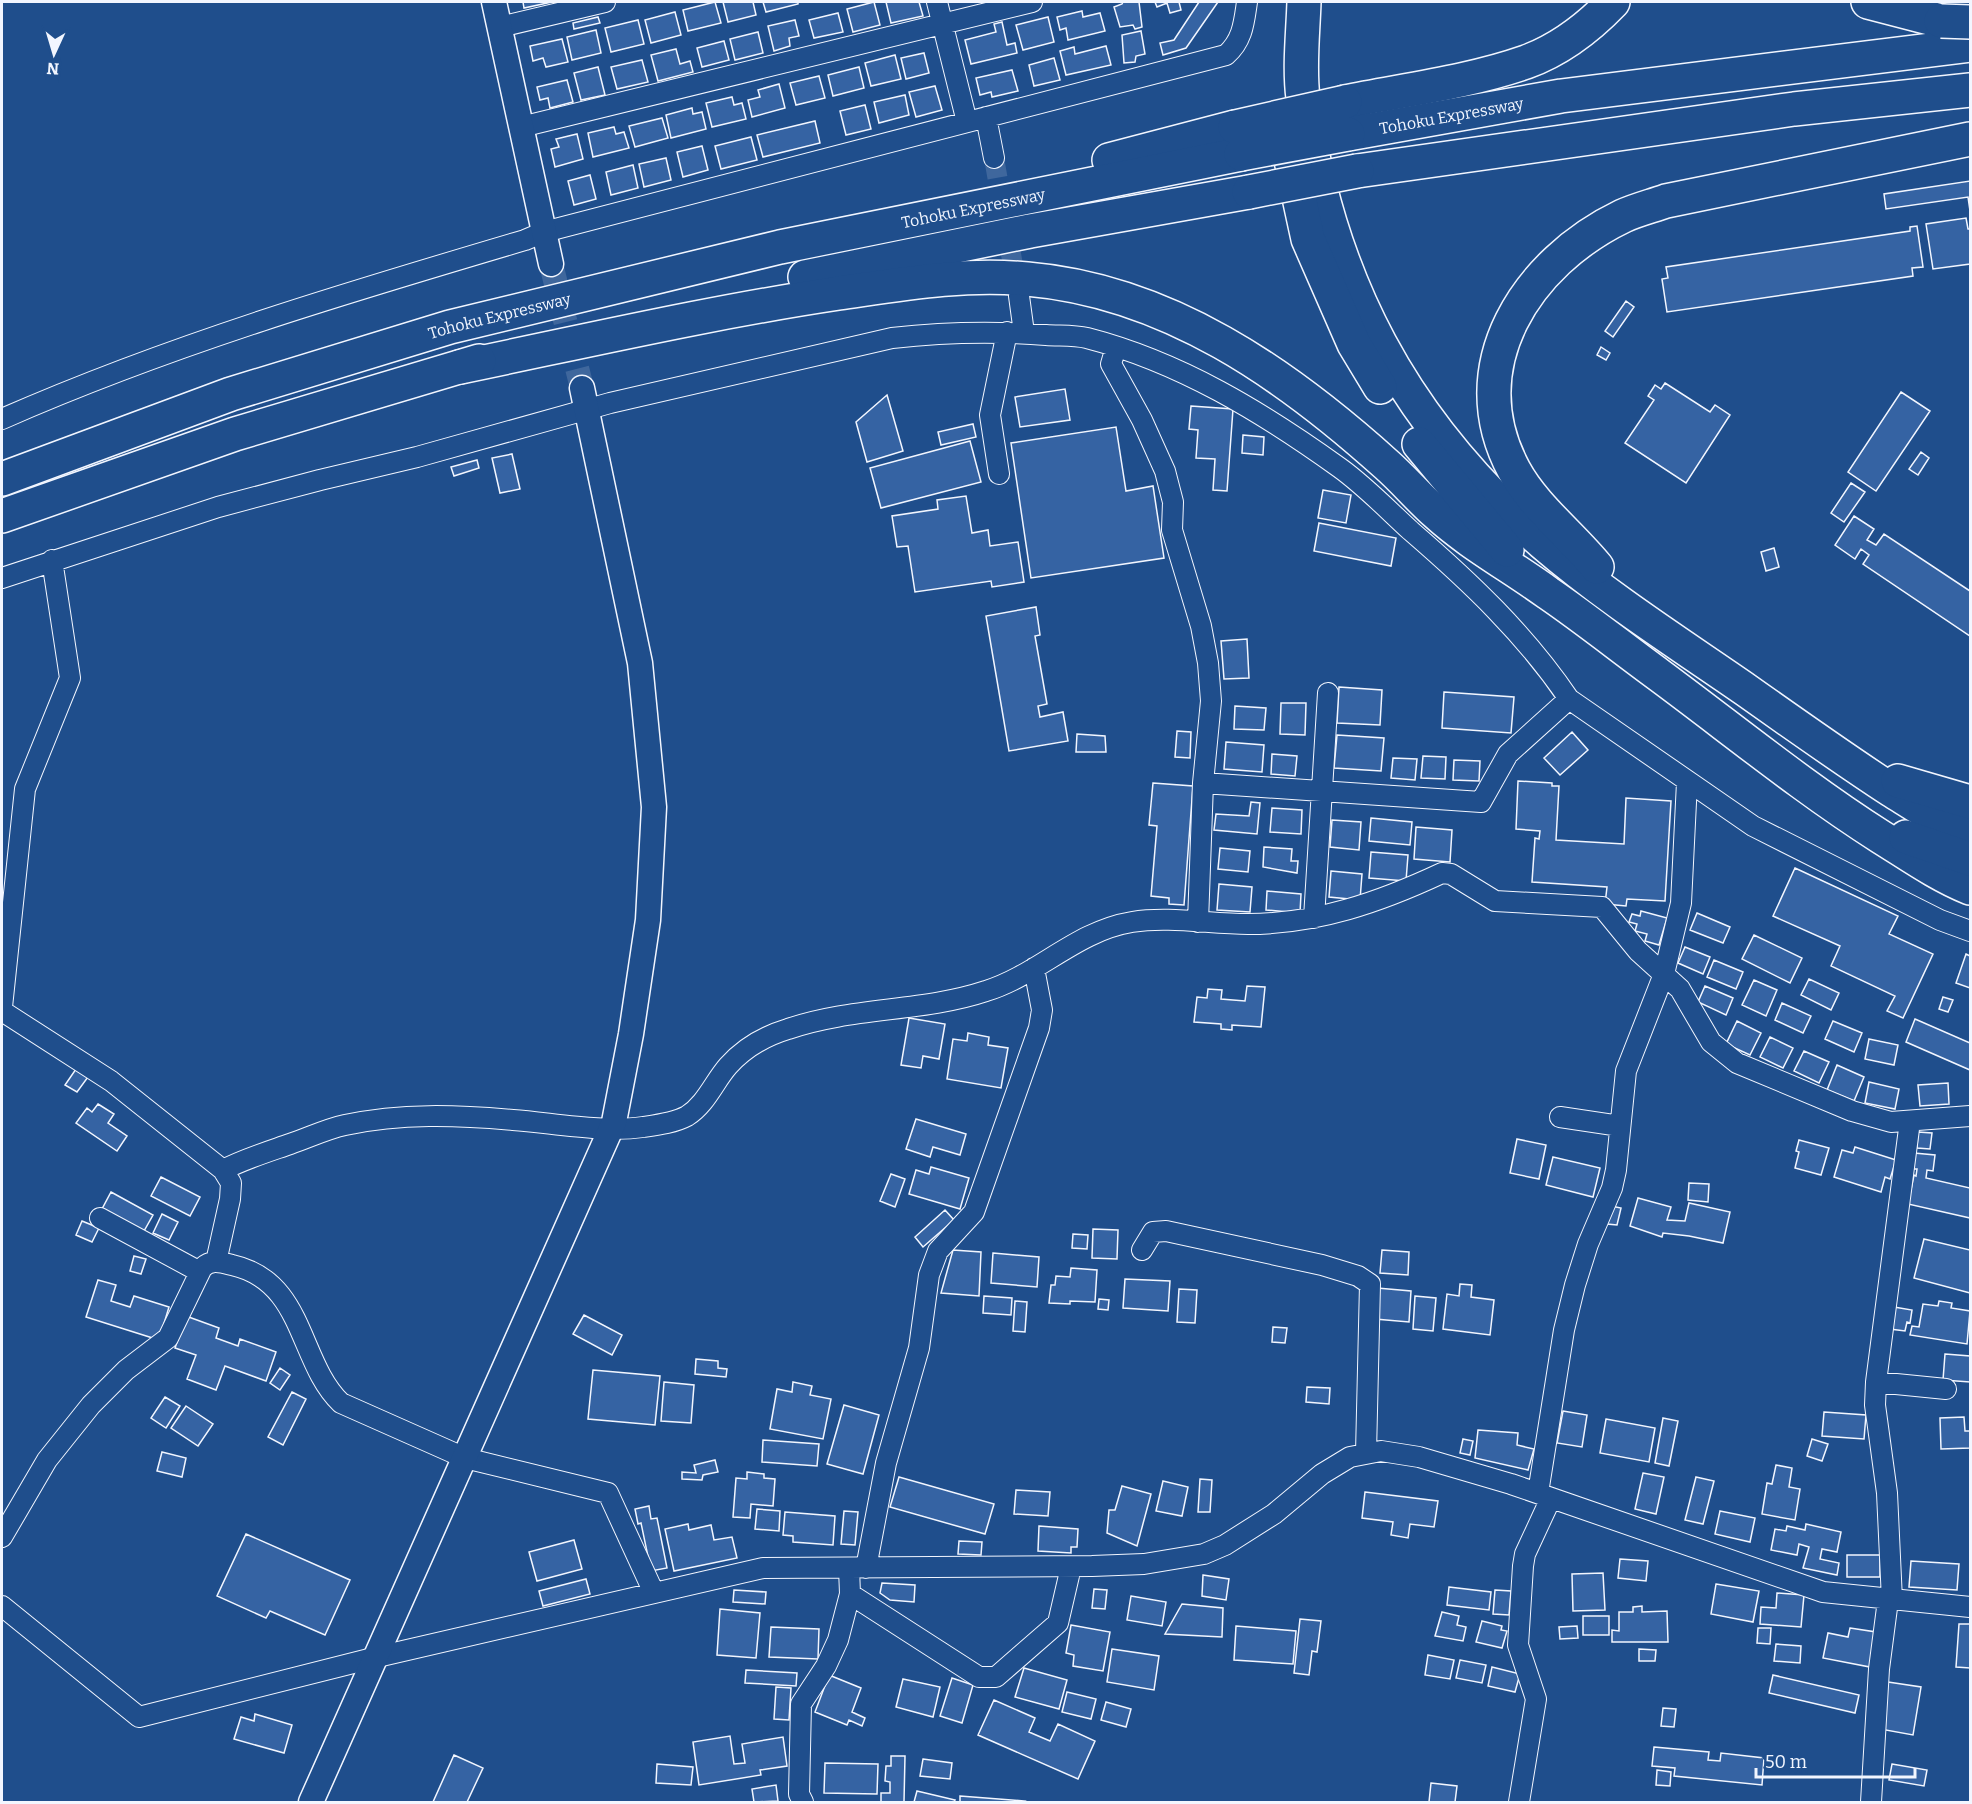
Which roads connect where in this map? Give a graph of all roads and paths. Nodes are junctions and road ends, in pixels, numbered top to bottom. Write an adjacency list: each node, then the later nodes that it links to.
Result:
1 (494, 2): 11 (street)
2 (605, 2): 11 (street)
3 (937, 2): 10 (street)
4 (1032, 2): 10 (street)
5 (1247, 2): 14 (street)
6 (1284, 2): 33 (highway)
7 (1304, 2): 34 (highway)
8 (1613, 2): 18 (highway, bridge)
9 (1868, 2): 12 (highway)
10 (942, 24): 15 (street); 16 (street)
11 (500, 27): 16 (street)
12 (1957, 34): 18 (highway, Tohoku Expressway, bridge)
13 (1967, 91): 25 (highway, Tohoku Expressway, bridge)
14 (986, 117): 15 (street); 19 (street)
15 (967, 122): 20 (street)
16 (521, 127): 20 (street)
17 (1971, 139): 34 (highway)
18 (1238, 140): 29 (highway, Tohoku Expressway)
19 (994, 158)
20 (544, 232): 21 (street); 27 (street)
21 (551, 264)
22 (1019, 296): 23 (street)
23 (1015, 333): 24 (street); 26 (street); 28 (street)
24 (1116, 346): 36 (street); 39 (street)
25 (459, 366): 30 (highway, Tohoku Expressway); 33 (highway)
26 (585, 398): 31 (street); 56 (street)
27 (2, 419)
28 (999, 474)
29 (2, 479)
30 (2, 516)
31 (52, 560): 32 (street); 51 (street)
32 (2, 578)
33 (1547, 592): 42 (highway)
34 (1635, 613): 37 (highway)
35 (1328, 693): 40 (street)
36 (1569, 699): 38 (street); 40 (street)
37 (1862, 771): 41 (highway); 43 (highway)
38 (1687, 782): 48 (street); 50 (street)
39 (1203, 783): 40 (street); 47 (street)
40 (1321, 790): 46 (street)
41 (1971, 802)
42 (1850, 817): 44 (highway); 45 (highway)
43 (1971, 834)
44 (1971, 859)
45 (1971, 888)
46 (1314, 918): 47 (street); 50 (street)
47 (1198, 922): 49 (street)
48 (1971, 931)
49 (1034, 968): 56 (street); 68 (street)
50 (1664, 974): 54 (street); 55 (street)
51 (2, 1009): 57 (street)
52 (1971, 1116): 54 (street)
53 (1560, 1117): 55 (street)
54 (1910, 1121): 61 (street)
55 (1620, 1126): 65 (street)
56 (611, 1128): 57 (street); 64 (street)
57 (223, 1170): 60 (street)
58 (100, 1218): 60 (street)
59 (1142, 1250): 63 (street)
60 (208, 1267): 64 (street); 66 (street)
61 (1876, 1382): 62 (street); 71 (street)
62 (1946, 1389)
63 (1366, 1453): 65 (street); 67 (street)
64 (465, 1458): 69 (street); 74 (street)
65 (1544, 1496): 71 (street); 77 (street)
66 (2, 1537)
67 (1071, 1567): 68 (street); 70 (street)
68 (858, 1568): 69 (street); 70 (street)
69 (654, 1593): 74 (street)
70 (850, 1594): 76 (street)
71 (1890, 1600): 73 (street); 78 (street)
72 (2, 1606): 74 (street)
73 (1971, 1607)
74 (377, 1657): 75 (street)
75 (311, 1803)
76 (803, 1803)
77 (1519, 1803)
78 (1871, 1803)

